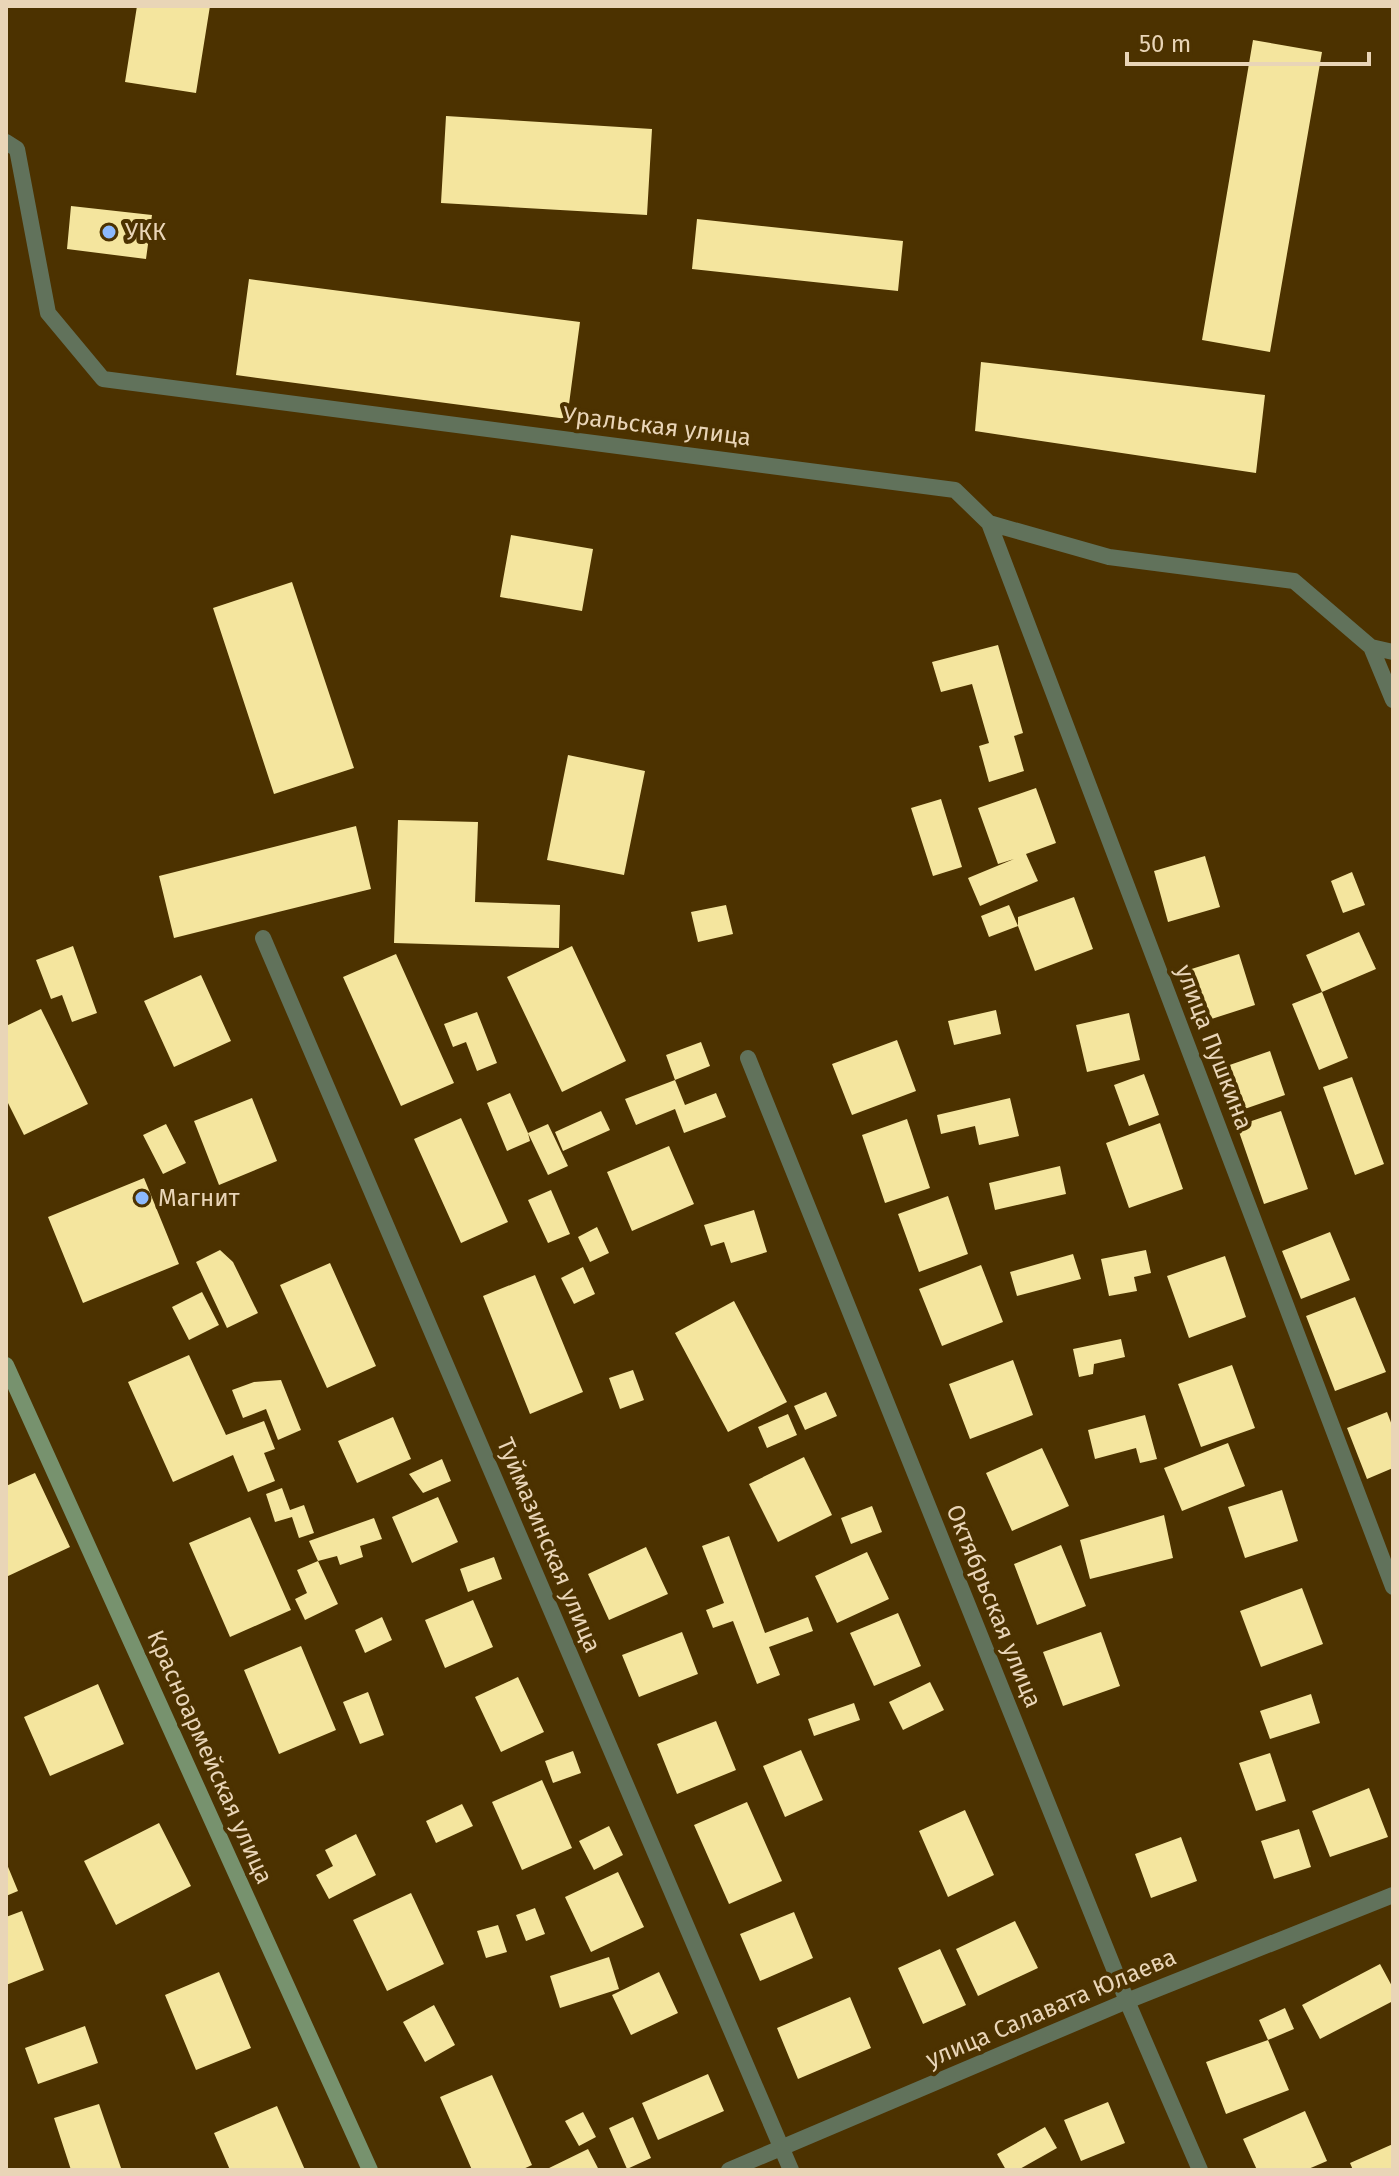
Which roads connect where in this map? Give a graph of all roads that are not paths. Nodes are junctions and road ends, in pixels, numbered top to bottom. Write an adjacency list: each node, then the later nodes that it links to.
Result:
1 (6, 142): 2 (street, Уральская улица)
2 (989, 523): 3 (street, Уральская улица); 9 (street, улица Пушкина)
3 (1371, 647): 4 (street); 5 (street, Уральская улица)
4 (1393, 652)
5 (1393, 700)
6 (263, 938): 12 (street, Туймазинская улица)
7 (748, 1058): 11 (street, Октябрьская улица)
8 (6, 1365): 13 (main road, Красноармейская улица)
9 (1393, 1587)
10 (1393, 1895): 11 (street, улица Салавата Юлаева)
11 (1127, 2001): 12 (street, улица Салавата Юлаева); 16 (street, Октябрьская улица)
12 (782, 2148): 14 (street, улица Салавата Юлаева); 15 (street, Туймазинская улица)
13 (370, 2170)
14 (729, 2170)
15 (791, 2170)
16 (1200, 2170)

